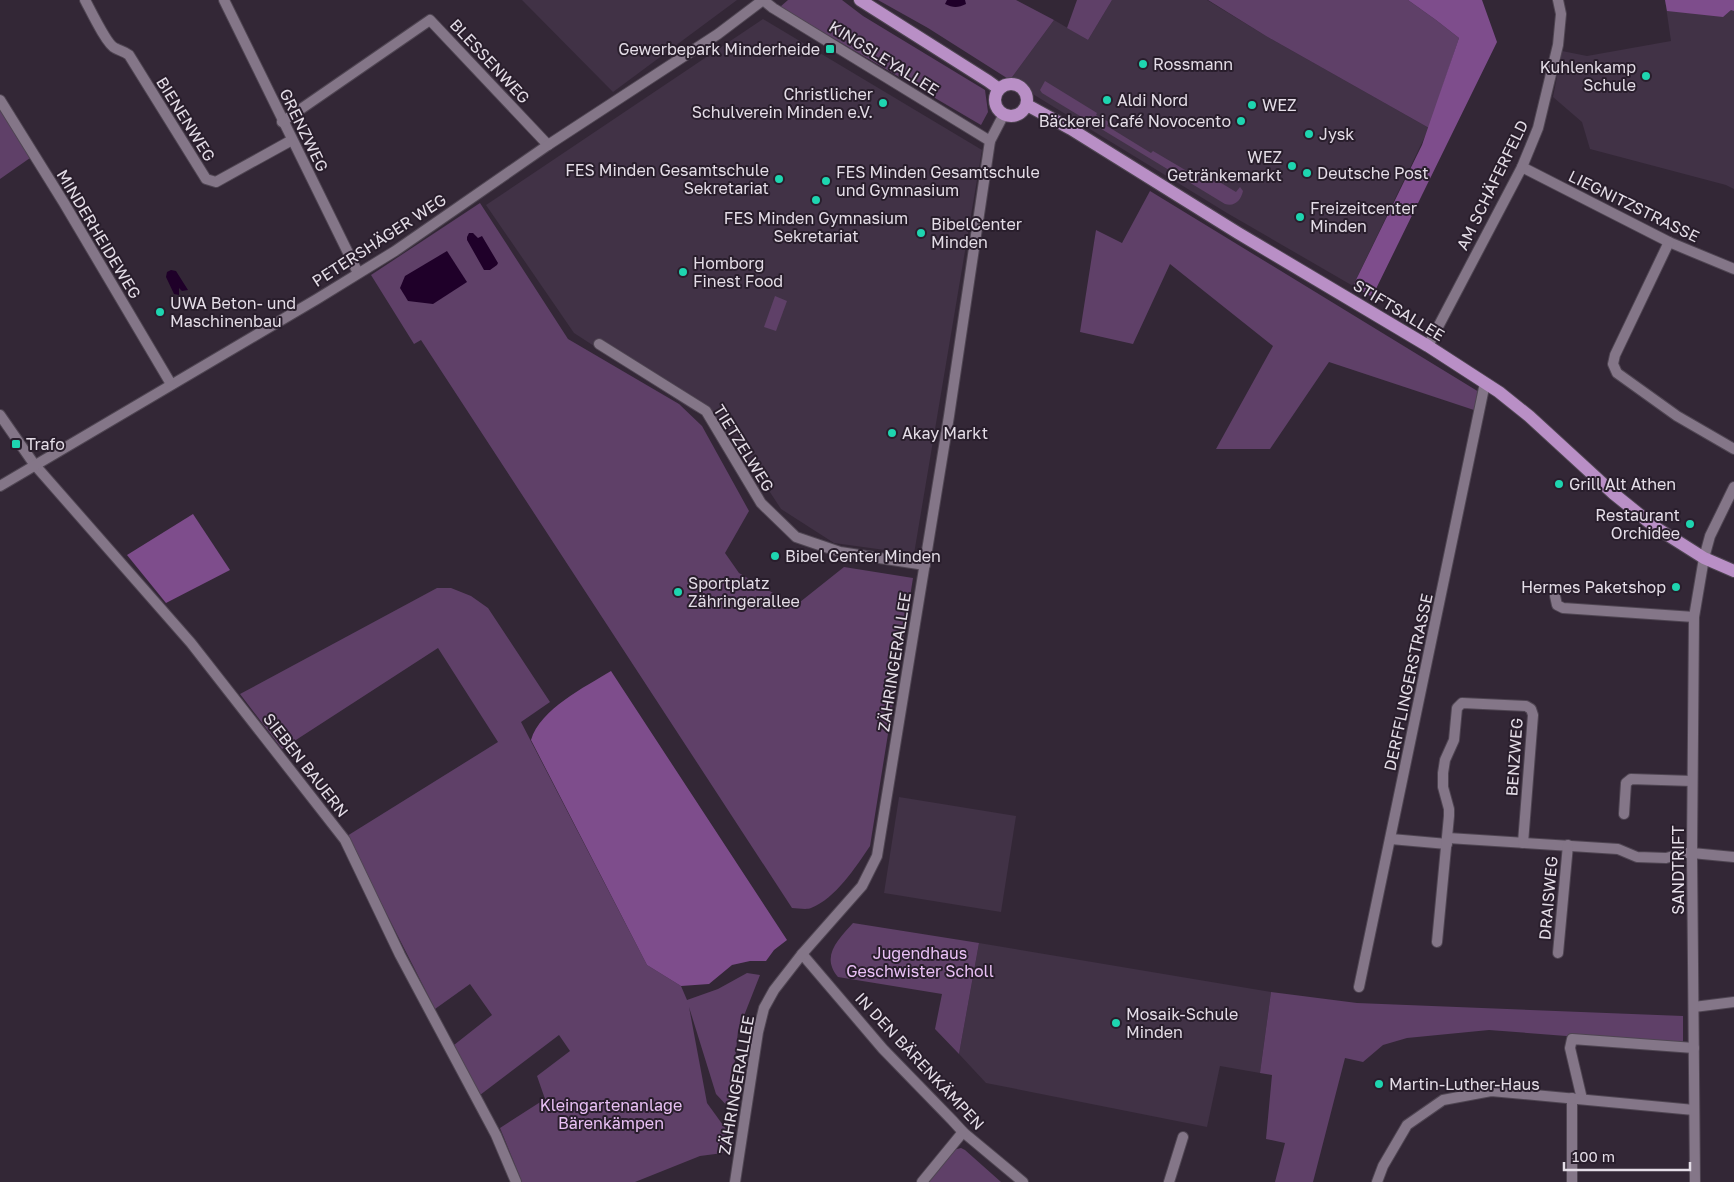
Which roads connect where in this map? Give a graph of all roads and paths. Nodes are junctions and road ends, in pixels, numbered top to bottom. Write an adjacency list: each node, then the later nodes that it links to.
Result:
1 (85, 0): 12 (street, BIENENWEG)
2 (224, 0): 11 (street, GRENZWEG)
3 (763, 0): 13 (street, KINGSLEYALLEE); 14 (street, PETERSHÄGER WEG)
4 (860, 0): 6 (main road)
5 (1558, 0): 15 (street, AM SCHÄFERFELD)
6 (999, 89): 8 (main road); 10 (main road)
7 (0, 100): 9 (street, MINDERHEIDEWEG)
8 (1026, 105): 10 (main road); 20 (main road, STIFTSALLEE)
9 (4, 114): 22 (street, MINDERHEIDEWEG)
10 (1004, 114): 13 (street, ZÄHRINGERALLEE)
11 (282, 122): 12 (street, GRENZWEG); 14 (street, BLESSENWEG)
12 (292, 140): 18 (street, GRENZWEG)
13 (990, 141): 29 (street, ZÄHRINGERALLEE)
14 (548, 145): 18 (street, PETERSHÄGER WEG)
15 (1522, 166): 16 (street, LIEGNITZSTRASSE); 20 (street, AM SCHÄFERFELD)
16 (1669, 242): 17 (street, LIEGNITZSTRASSE); 24 (street)
17 (1734, 269)
18 (358, 273): 22 (street, PETERSHÄGER WEG)
19 (598, 344): 29 (street, TIETZELWEG)
20 (1428, 346): 21 (main road, STIFTSALLEE)
21 (1485, 383): 28 (main road, STIFTSALLEE); 35 (street, DERFFLINGERSTRASSE)
22 (171, 384): 25 (street, PETERSHÄGER WEG)
23 (0, 415): 25 (street, SIEBEN BAUERN)
24 (1734, 448)
25 (34, 464): 26 (street, PETERSHÄGER WEG); 52 (street, SIEBEN BAUERN)
26 (0, 486)
27 (1734, 487): 28 (street, SANDTRIFT)
28 (1704, 558): 30 (main road, STIFTSALLEE); 32 (street, SANDTRIFT)
29 (925, 565): 43 (street, ZÄHRINGERALLEE)
30 (1734, 571)
31 (1555, 596): 32 (street)
32 (1694, 617): 33 (street, SANDTRIFT)
33 (1692, 781): 34 (street); 39 (street, SANDTRIFT)
34 (1624, 814)
35 (1391, 840): 36 (street); 44 (street, DERFFLINGERSTRASSE)
36 (1448, 841): 37 (street); 37 (street, BENZWEG); 41 (street, BENZWEG)
37 (1523, 843): 38 (street)
38 (1568, 845): 39 (street); 42 (street, DRAISWEG)
39 (1692, 853): 40 (street); 46 (street, SANDTRIFT)
40 (1734, 857)
41 (1436, 942)
42 (1558, 953)
43 (802, 954): 50 (street, IN DEN BÄRENKÄMPEN); 53 (street, ZÄHRINGERALLEE)
44 (1359, 987)
45 (1734, 1002): 46 (street)
46 (1694, 1007): 47 (street, SANDTRIFT)
47 (1694, 1048): 48 (street); 49 (street, SANDTRIFT)
48 (1577, 1099): 49 (street); 57 (street); 58 (street)
49 (1694, 1110): 59 (street, SANDTRIFT)
50 (963, 1132): 54 (street); 55 (street, IN DEN BÄRENKÄMPEN)
51 (1184, 1137): 56 (street)
52 (516, 1182)
53 (735, 1182)
54 (922, 1182)
55 (1023, 1182)
56 (1168, 1182)
57 (1377, 1182)
58 (1572, 1182)
59 (1695, 1182)

